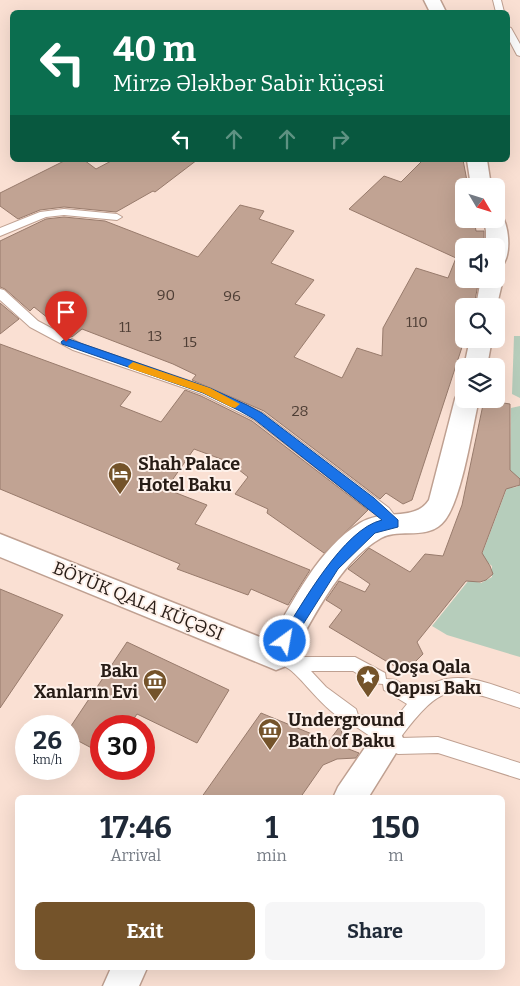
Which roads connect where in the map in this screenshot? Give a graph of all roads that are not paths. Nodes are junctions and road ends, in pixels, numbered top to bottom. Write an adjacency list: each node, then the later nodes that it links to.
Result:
1 (510, 34): 2 (lane)
2 (520, 53)
3 (478, 162): 4 (street)
4 (481, 178)
5 (117, 217): 6 (lane)
6 (0, 232)
7 (0, 293): 9 (lane)
8 (466, 408): 9 (street)
9 (394, 524): 11 (street)
10 (0, 545): 11 (street, BÖYÜK QALA KÜÇƏSI)
11 (285, 660): 13 (lane); 14 (lane)
12 (520, 701): 13 (lane)
13 (417, 702): 14 (lane)
14 (388, 740): 15 (lane); 16 (street)
15 (520, 771)
16 (351, 795)
17 (129, 970): 18 (street)
18 (121, 986)

